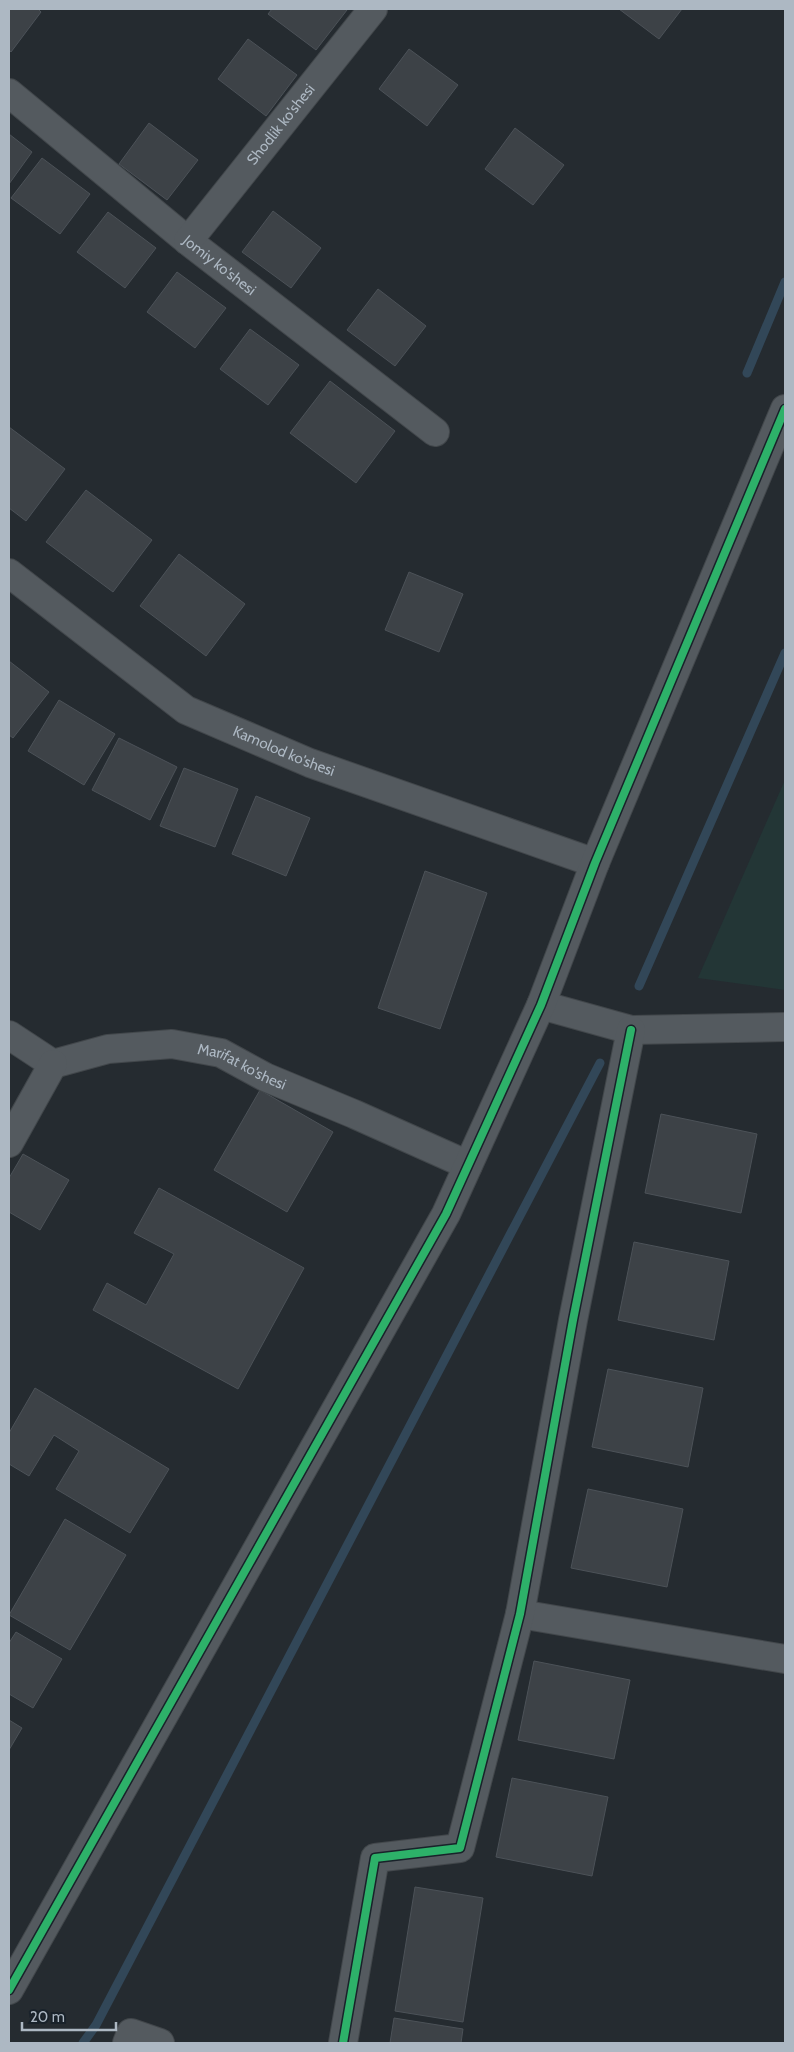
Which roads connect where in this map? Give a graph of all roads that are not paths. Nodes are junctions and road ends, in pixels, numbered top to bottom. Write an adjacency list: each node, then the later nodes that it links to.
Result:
1 (373, 9): 3 (street, Shodlik ko'shesi)
2 (9, 93): 3 (street, Jomiy ko'shesi)
3 (188, 241): 5 (street, Jomiy ko'shesi)
4 (785, 409): 7 (street)
5 (436, 432)
6 (9, 573): 7 (street, Kamolod ko'shesi)
7 (595, 863): 8 (street)
8 (541, 1004): 10 (street); 14 (street)
9 (785, 1027): 10 (street)
10 (631, 1030): 15 (street)
11 (9, 1035): 12 (street)
12 (53, 1064): 13 (street); 14 (street, Marifat ko'shesi)
13 (9, 1143)
14 (468, 1165): 17 (street)
15 (520, 1614): 16 (street); 20 (street)
16 (785, 1658)
17 (9, 1990)
18 (127, 2043): 19 (street)
19 (160, 2043)
20 (343, 2043)

